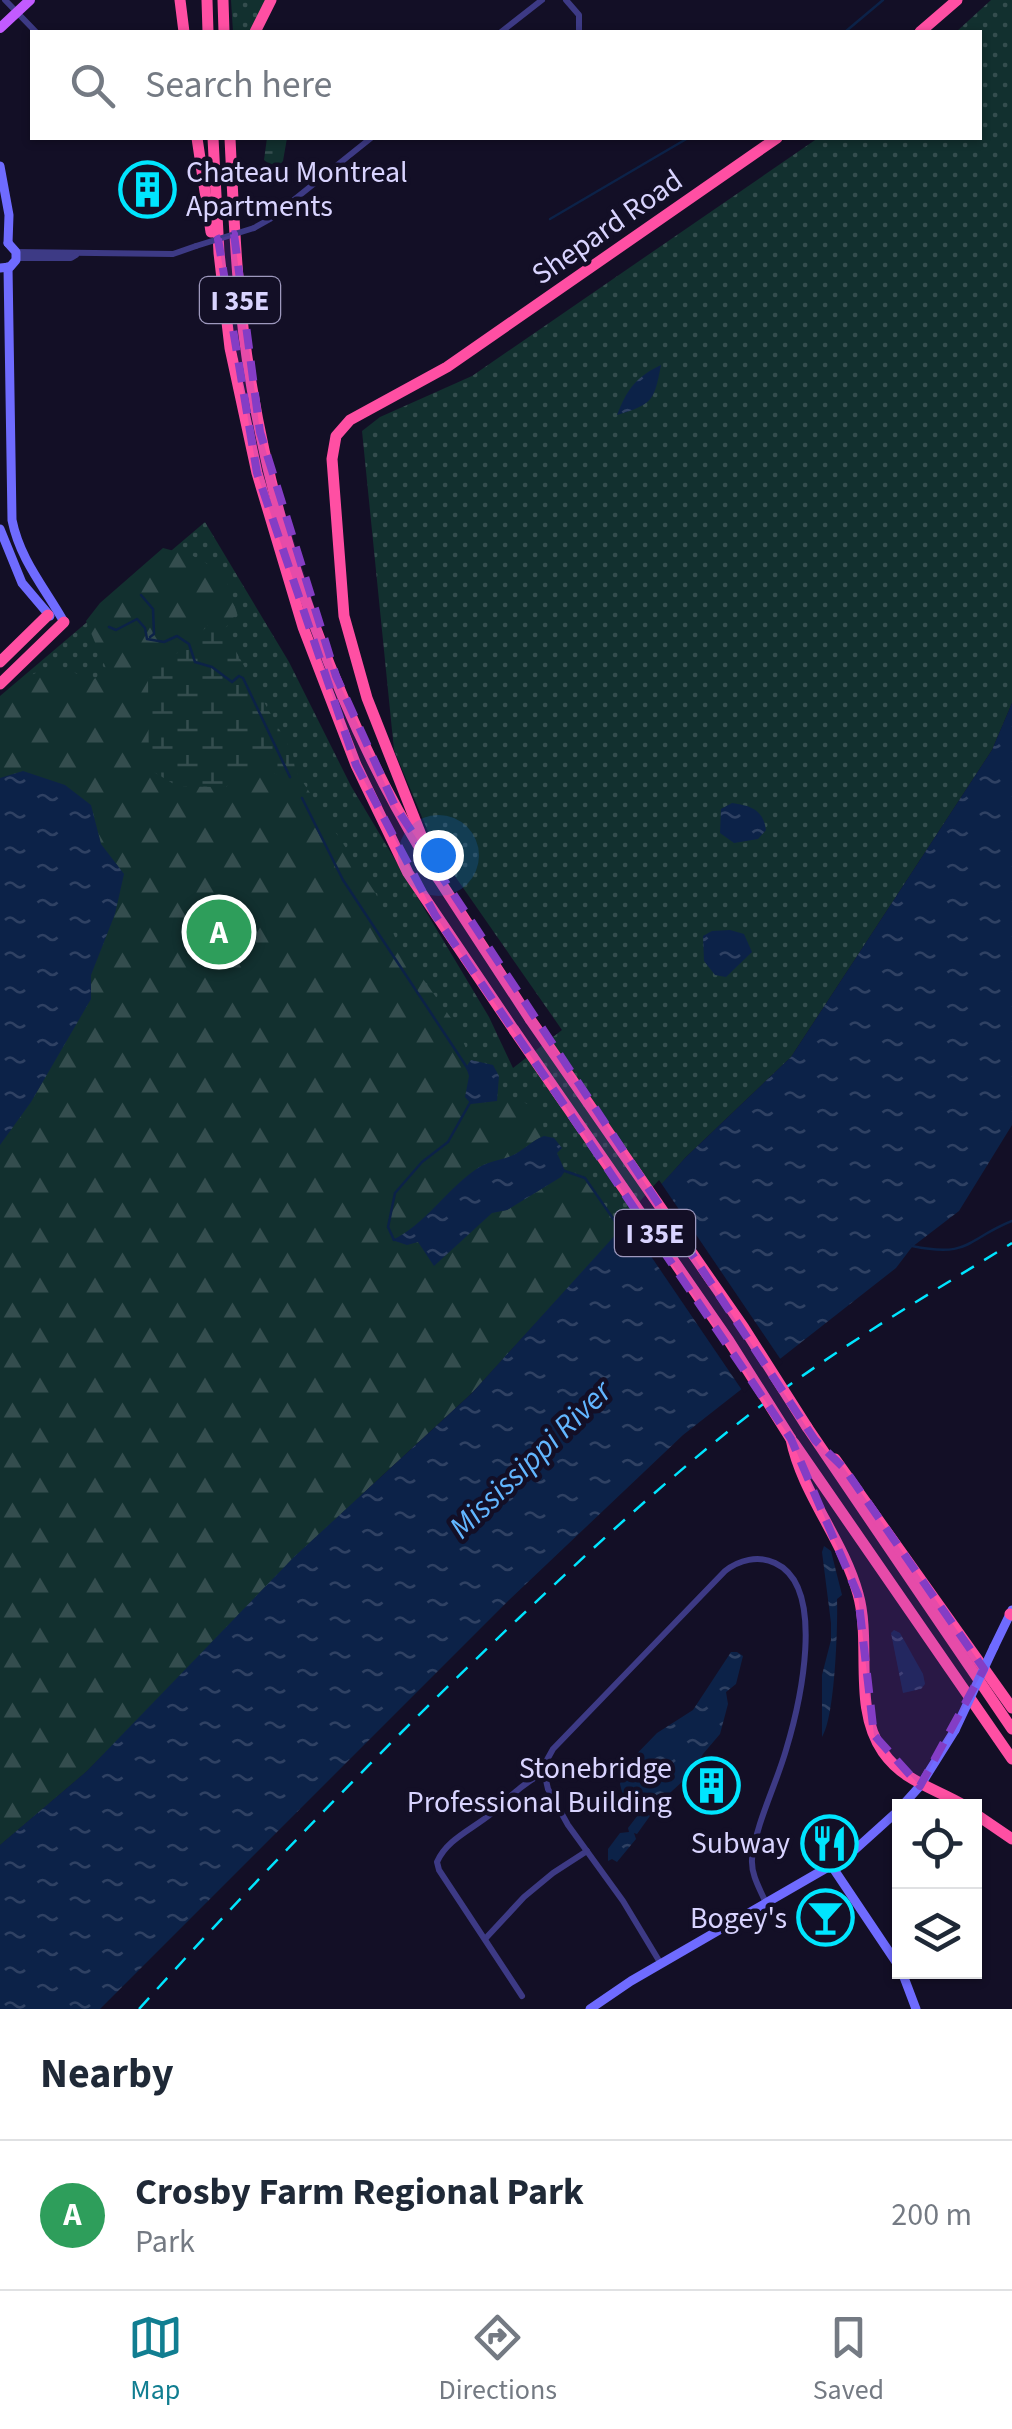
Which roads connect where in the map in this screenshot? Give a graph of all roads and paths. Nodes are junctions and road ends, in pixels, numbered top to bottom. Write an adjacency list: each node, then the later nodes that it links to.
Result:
1 (4, 0): 10 (street)
2 (30, 0): 10 (main road)
3 (180, 0): 13 (highway)
4 (207, 0): 14 (highway)
5 (223, 0): 15 (highway)
6 (271, 0): 16 (highway)
7 (542, 0): 17 (street)
8 (566, 0): 18 (street)
9 (957, 0): 19 (highway)
10 (16, 13): 11 (main road); 12 (street)
11 (0, 28)
12 (34, 30)
13 (184, 30)
14 (208, 30)
15 (224, 30)
16 (256, 30)
17 (504, 30)
18 (579, 30)
19 (922, 30)
20 (198, 140): 30 (highway)
21 (213, 140): 30 (highway, I 35E)
22 (232, 140): 31 (highway, I 35E)
23 (369, 140): 28 (street, bridge)
24 (773, 140): 40 (highway, Shepard Road)
25 (0, 166): 26 (street)
26 (2, 210): 27 (street)
27 (4, 242): 28 (street)
28 (16, 255): 29 (street)
29 (4, 268): 34 (street)
30 (223, 299): 31 (highway, I 35E)
31 (255, 436): 32 (highway, I 35E)
32 (263, 470): 40 (highway, I 35E); 41 (highway, I 35E, bridge)
33 (0, 528): 35 (street)
34 (18, 545): 35 (street); 37 (street)
35 (3, 551): 36 (street)
36 (48, 614): 37 (street); 38 (highway)
37 (64, 622): 39 (highway)
38 (0, 662)
39 (0, 684)
40 (438, 878): 42 (highway, I 35E, bridge)
41 (791, 1439): 46 (highway, I 35E); 48 (highway)
42 (816, 1440): 44 (highway); 45 (highway, I 35E)
43 (1011, 1613): 48 (street, bridge)
44 (1012, 1708)
45 (1012, 1729)
46 (1012, 1759)
47 (543, 1773): 54 (street); 56 (street); 57 (street)
48 (920, 1786): 49 (street); 50 (highway)
49 (909, 1799)
50 (949, 1799)
51 (892, 1816): 55 (street)
52 (982, 1818): 53 (highway)
53 (1012, 1838)
54 (587, 1851): 57 (street); 59 (street)
55 (831, 1866): 56 (street); 58 (street)
56 (766, 1903): 59 (street)
57 (485, 1939): 61 (street)
58 (892, 1957)
59 (661, 1964): 62 (street)
60 (904, 1979): 63 (street)
61 (522, 1996)
62 (590, 2009)
63 (916, 2009)

